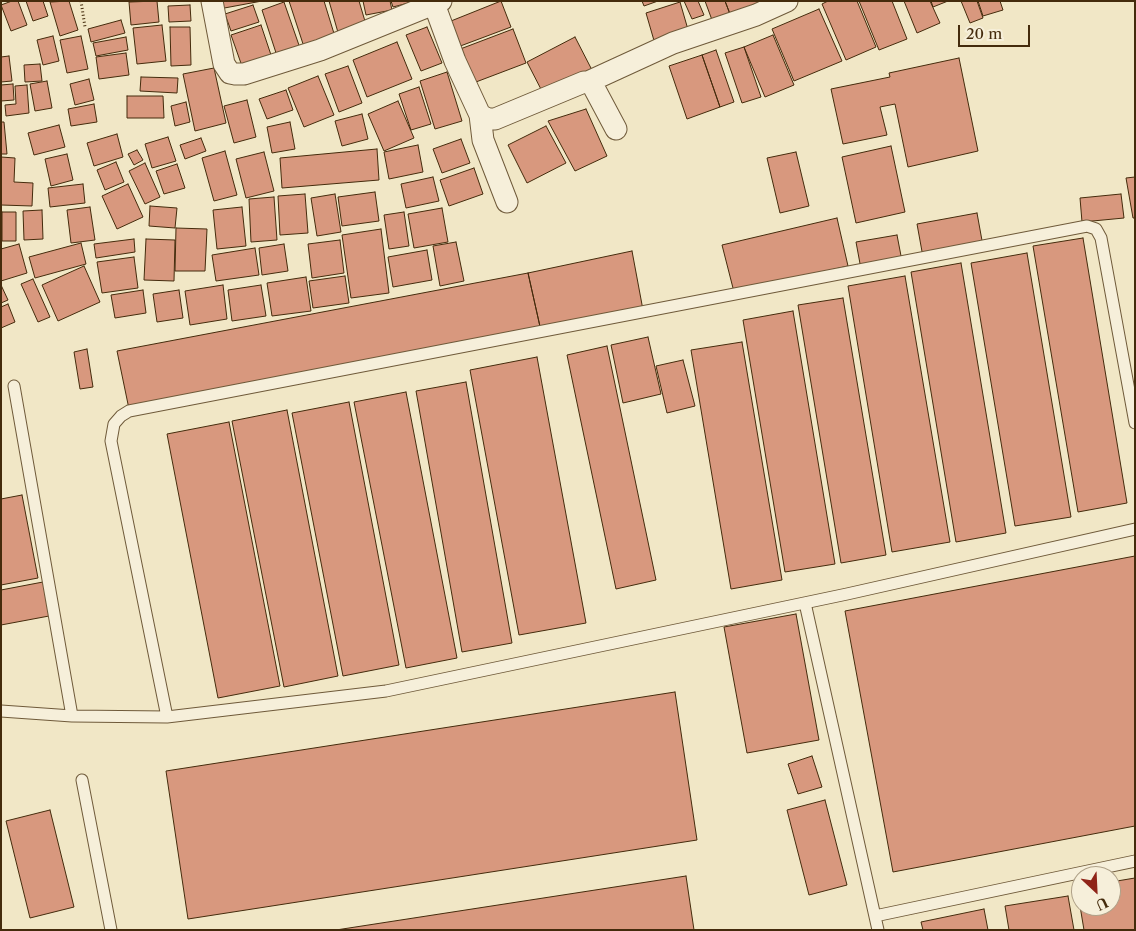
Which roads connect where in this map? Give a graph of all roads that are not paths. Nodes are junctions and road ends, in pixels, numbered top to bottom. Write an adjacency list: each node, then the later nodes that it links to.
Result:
1 (212, 1): 2 (street)
2 (436, 2): 5 (street)
3 (778, 3): 4 (street)
4 (588, 82): 5 (street); 6 (street)
5 (480, 115): 7 (street)
6 (616, 129)
7 (507, 202)
8 (14, 386): 13 (lane)
9 (1135, 423): 14 (lane)
10 (1135, 529): 11 (lane)
11 (805, 602): 14 (lane); 17 (lane)
12 (1, 711): 13 (lane)
13 (72, 716): 14 (lane)
14 (167, 717)
15 (82, 780): 18 (lane)
16 (1135, 861): 17 (lane)
17 (875, 916): 19 (lane)
18 (111, 930)
19 (878, 930)

